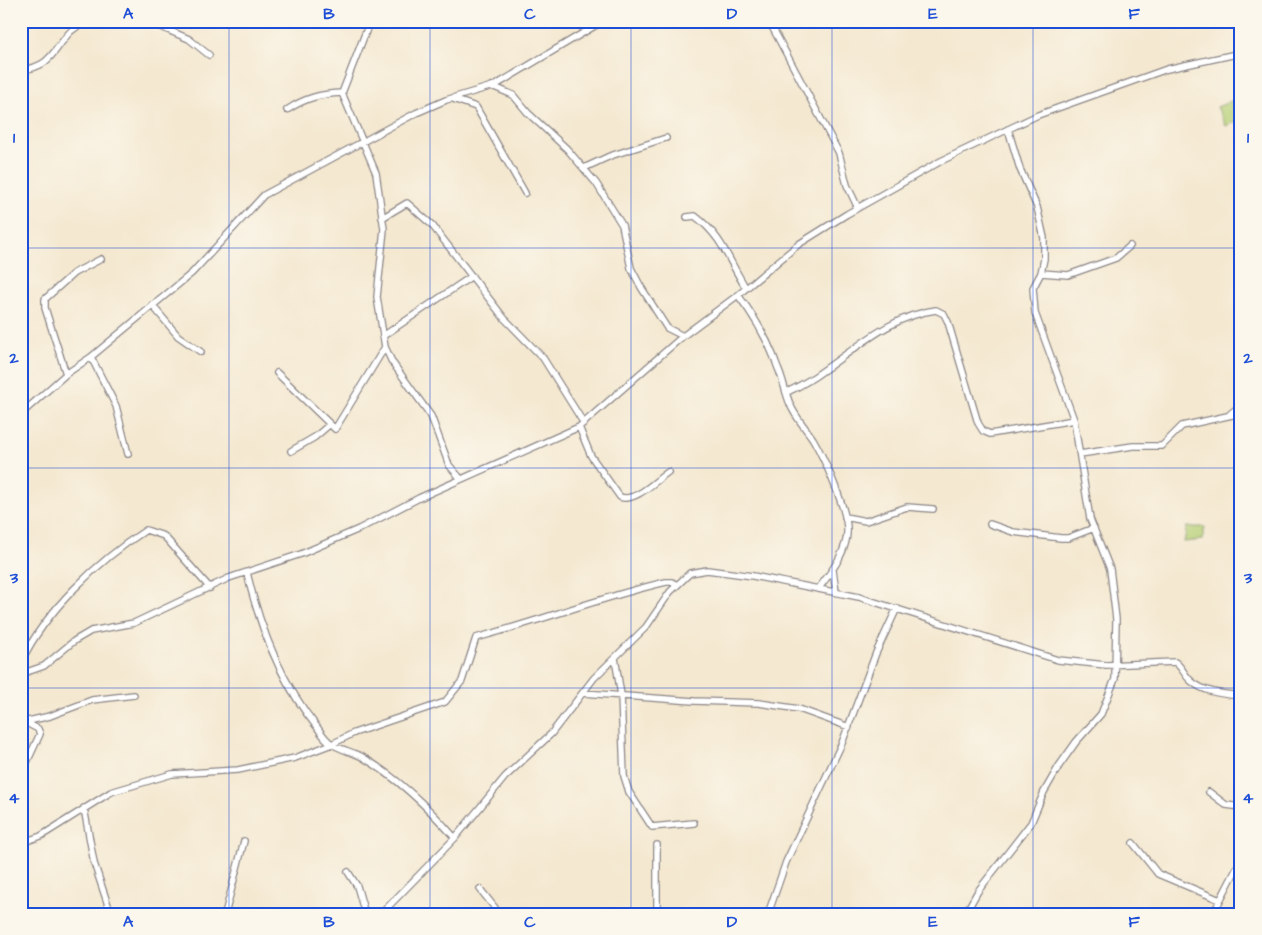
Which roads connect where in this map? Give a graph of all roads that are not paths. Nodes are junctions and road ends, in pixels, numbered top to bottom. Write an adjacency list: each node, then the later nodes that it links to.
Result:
1 (85, 21): 8 (street)
2 (147, 21): 7 (street)
3 (370, 21): 10 (street)
4 (603, 21): 9 (street)
5 (769, 21): 18 (street)
6 (1241, 53): 13 (street)
7 (210, 55)
8 (21, 70)
9 (492, 86): 11 (street); 16 (street)
10 (342, 93): 12 (street); 15 (street)
11 (451, 99): 15 (street); 17 (street)
12 (287, 110)
13 (1008, 129): 18 (street); 23 (street)
14 (666, 138): 16 (street)
15 (362, 142): 20 (street); 27 (street)
16 (584, 168): 29 (street)
17 (525, 193)
18 (858, 208): 25 (street)
19 (687, 217): 25 (street)
20 (382, 218): 24 (street); 28 (street)
21 (1130, 246): 23 (street)
22 (101, 259): 34 (street)
23 (1041, 273): 40 (street)
24 (472, 276): 28 (street); 41 (street)
25 (746, 288): 26 (street)
26 (738, 295): 29 (street); 35 (street)
27 (152, 305): 31 (street); 32 (street)
28 (383, 336): 30 (street)
29 (683, 336): 41 (street)
30 (385, 347): 42 (street); 48 (street)
31 (201, 352)
32 (91, 356): 34 (street); 45 (street)
33 (277, 373): 42 (street)
34 (66, 374): 38 (street)
35 (787, 392): 40 (street); 50 (street)
36 (1241, 405): 39 (street)
37 (1241, 413): 39 (street)
38 (21, 414)
39 (1229, 415): 46 (street)
40 (1074, 420): 46 (street)
41 (583, 422): 43 (street)
42 (329, 425): 44 (street)
43 (578, 427): 47 (street); 48 (street)
44 (291, 451)
45 (128, 454)
46 (1080, 454): 52 (street)
47 (668, 472)
48 (461, 479): 54 (street)
49 (933, 509): 50 (street)
50 (845, 517): 53 (street)
51 (990, 524): 52 (street)
52 (1094, 528): 62 (street)
53 (833, 570): 57 (street); 58 (street)
54 (247, 573): 56 (street); 70 (street)
55 (677, 585): 57 (street); 60 (street); 70 (street)
56 (210, 588): 61 (street); 63 (street)
57 (819, 588): 58 (street)
58 (836, 592): 59 (street)
59 (897, 608): 62 (street); 69 (street)
60 (615, 658): 64 (street); 66 (street)
61 (21, 662)
62 (1115, 665): 67 (street); 92 (street)
63 (21, 674)
64 (583, 693): 66 (street); 76 (street)
65 (134, 695): 68 (street)
66 (621, 695): 69 (street); 75 (street)
67 (1241, 696)
68 (23, 721): 71 (street)
69 (849, 727): 91 (street)
70 (332, 744): 74 (street); 76 (street)
71 (27, 762)
72 (1209, 792): 73 (street)
73 (1241, 806)
74 (84, 808): 78 (street); 85 (street)
75 (694, 823)
76 (455, 838): 88 (street)
77 (244, 841): 86 (street)
78 (21, 843)
79 (1133, 843): 84 (street)
80 (657, 846): 90 (street)
81 (1241, 860): 84 (street)
82 (348, 872): 87 (street)
83 (480, 889): 89 (street)
84 (1220, 900): 93 (street)
85 (111, 914)
86 (225, 914)
87 (365, 914)
88 (380, 914)
89 (496, 914)
90 (657, 914)
91 (768, 914)
92 (965, 914)
93 (1213, 914)

